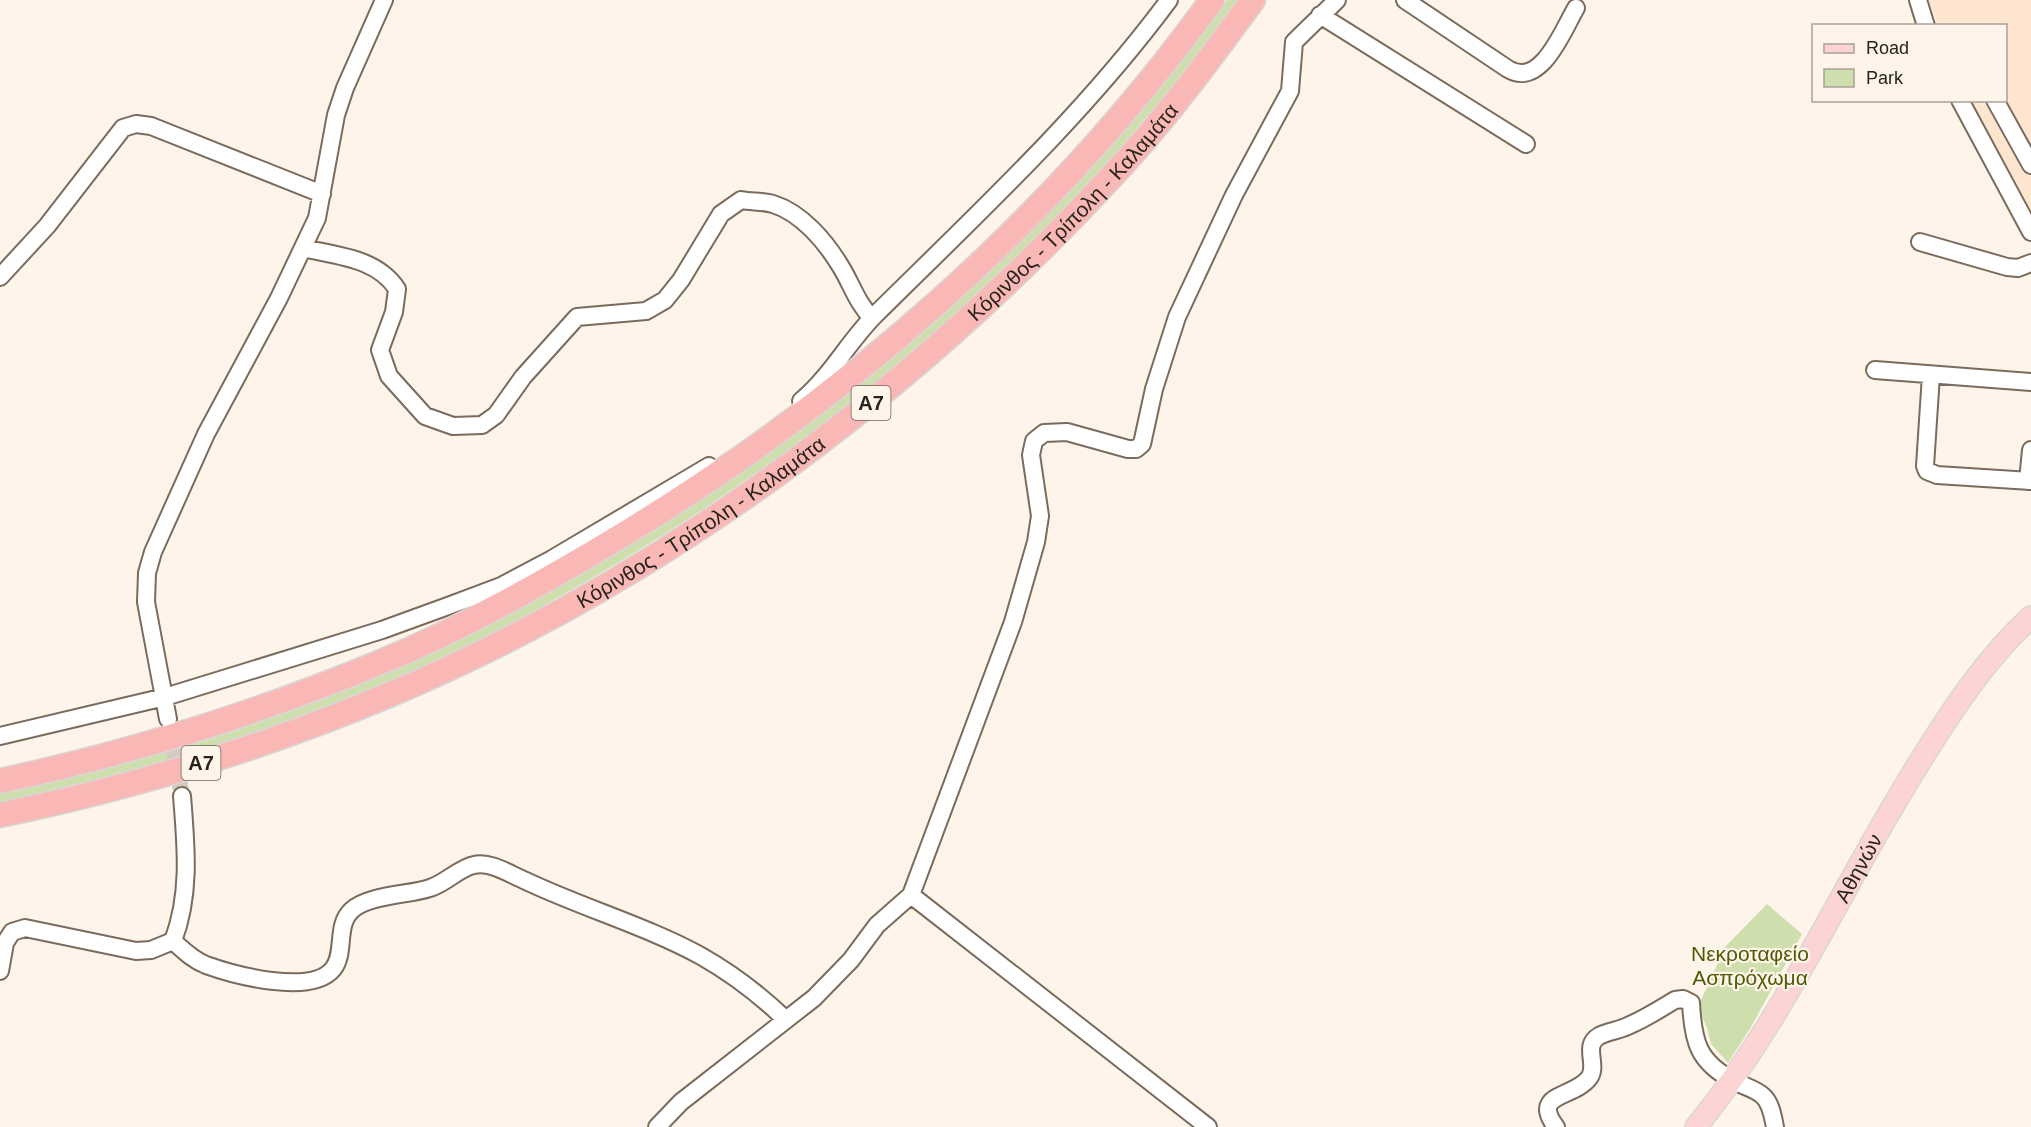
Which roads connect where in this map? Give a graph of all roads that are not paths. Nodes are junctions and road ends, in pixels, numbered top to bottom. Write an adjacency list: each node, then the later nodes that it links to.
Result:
1 (384, 0): 15 (street)
2 (1169, 0): 21 (street)
3 (1212, 0): 31 (highway, Κόρινθος - Τρίπολη - Καλαμάτα / Α7)
4 (1253, 0): 33 (highway, Κόρινθος - Τρίπολη - Καλαμάτα / Α7)
5 (1336, 0): 9 (street)
6 (1405, 0): 8 (street)
7 (1918, 0): 10 (street)
8 (1576, 8)
9 (1320, 15): 13 (street); 34 (street)
10 (1925, 24)
11 (1961, 102): 16 (street)
12 (1996, 102): 14 (street)
13 (1526, 144)
14 (2031, 165)
15 (322, 194): 18 (street); 20 (street)
16 (2031, 232)
17 (1920, 242): 19 (street)
18 (303, 248): 21 (street); 28 (street)
19 (2031, 263)
20 (0, 277)
21 (873, 318): 28 (street)
22 (1875, 370): 23 (street)
23 (1931, 375): 24 (street); 26 (street)
24 (2031, 382)
25 (2031, 450): 26 (street)
26 (2030, 481)
27 (2031, 617): 38 (main road, Αθηνών)
28 (165, 697): 29 (street); 30 (street)
29 (168, 719)
30 (0, 736)
31 (0, 781)
32 (182, 796): 35 (street)
33 (0, 815)
34 (911, 895): 37 (street); 40 (street)
35 (173, 941): 36 (street); 37 (street)
36 (0, 971)
37 (785, 1018): 39 (street)
38 (1731, 1080): 41 (street); 42 (main road, Αθηνών); 43 (street)
39 (657, 1127)
40 (1208, 1127)
41 (1556, 1127)
42 (1696, 1127)
43 (1775, 1127)

